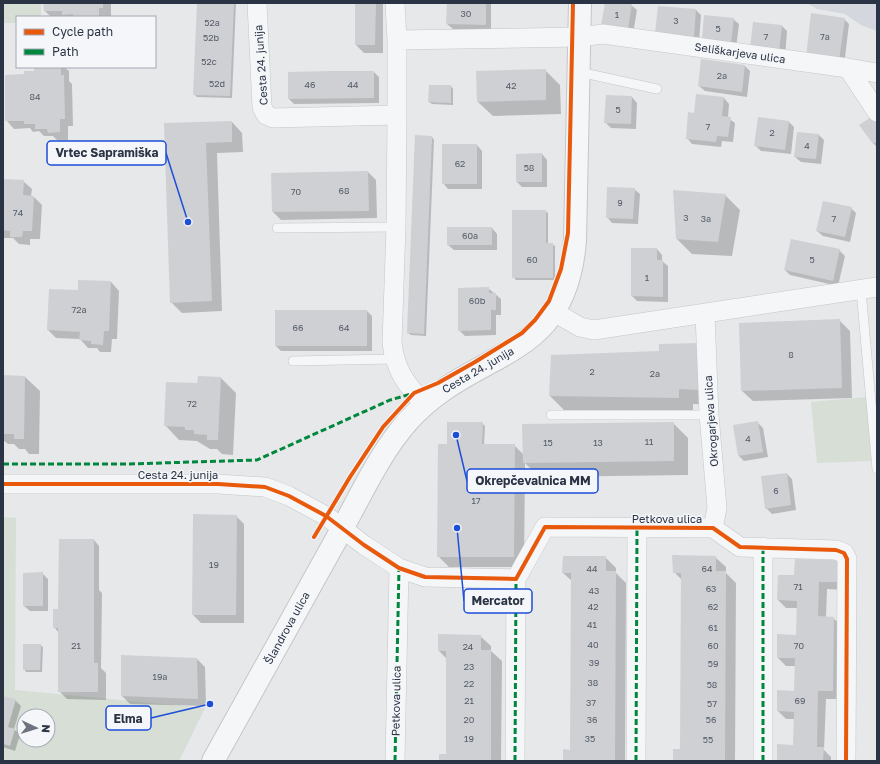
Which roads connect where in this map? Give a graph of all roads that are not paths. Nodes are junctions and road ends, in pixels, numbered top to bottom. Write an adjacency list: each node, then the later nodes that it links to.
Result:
1 (257, 3): 11 (street, Cesta 24. junija)
2 (395, 3): 5 (street)
3 (580, 3): 4 (street, Cesta 24. junija)
4 (579, 37): 5 (street); 6 (street, Seliškarjeva ulica); 7 (street, Cesta 24. junija)
5 (398, 40): 11 (street)
6 (848, 68): 8 (street, Seliškarjeva ulica); 10 (street)
7 (578, 72): 9 (lane); 15 (street, Cesta 24. junija)
8 (877, 73)
9 (657, 89)
10 (877, 112)
11 (397, 114): 12 (street)
12 (396, 227): 13 (lane); 17 (street)
13 (277, 228)
14 (869, 289): 16 (street); 22 (lane)
15 (554, 312): 16 (street); 19 (street, Cesta 24. junija)
16 (705, 314): 21 (street, Okrogarjeva ulica)
17 (394, 359): 18 (lane); 19 (street)
18 (293, 361)
19 (426, 404): 24 (street, Cesta 24. junija)
20 (552, 415): 21 (lane)
21 (709, 415): 27 (street, Okrogarjeva ulica)
22 (877, 469)
23 (3, 484): 25 (street, Cesta 24. junija)
24 (361, 494): 25 (street, Šlandrova ulica)
25 (343, 528): 29 (street); 31 (street, Šlandrova ulica)
26 (637, 528): 27 (street, Petkova ulica); 30 (street, Petkova ulica); 34 (street, Petkova ulica)
27 (713, 528): 28 (street, Petkova ulica)
28 (763, 547): 35 (street); 36 (street, Petkova ulica)
29 (399, 568): 30 (street); 32 (street, Petkova ulica)
30 (516, 579): 33 (street, Petkova ulica)
31 (213, 761)
32 (395, 761)
33 (515, 761)
34 (636, 761)
35 (763, 761)
36 (846, 761)

